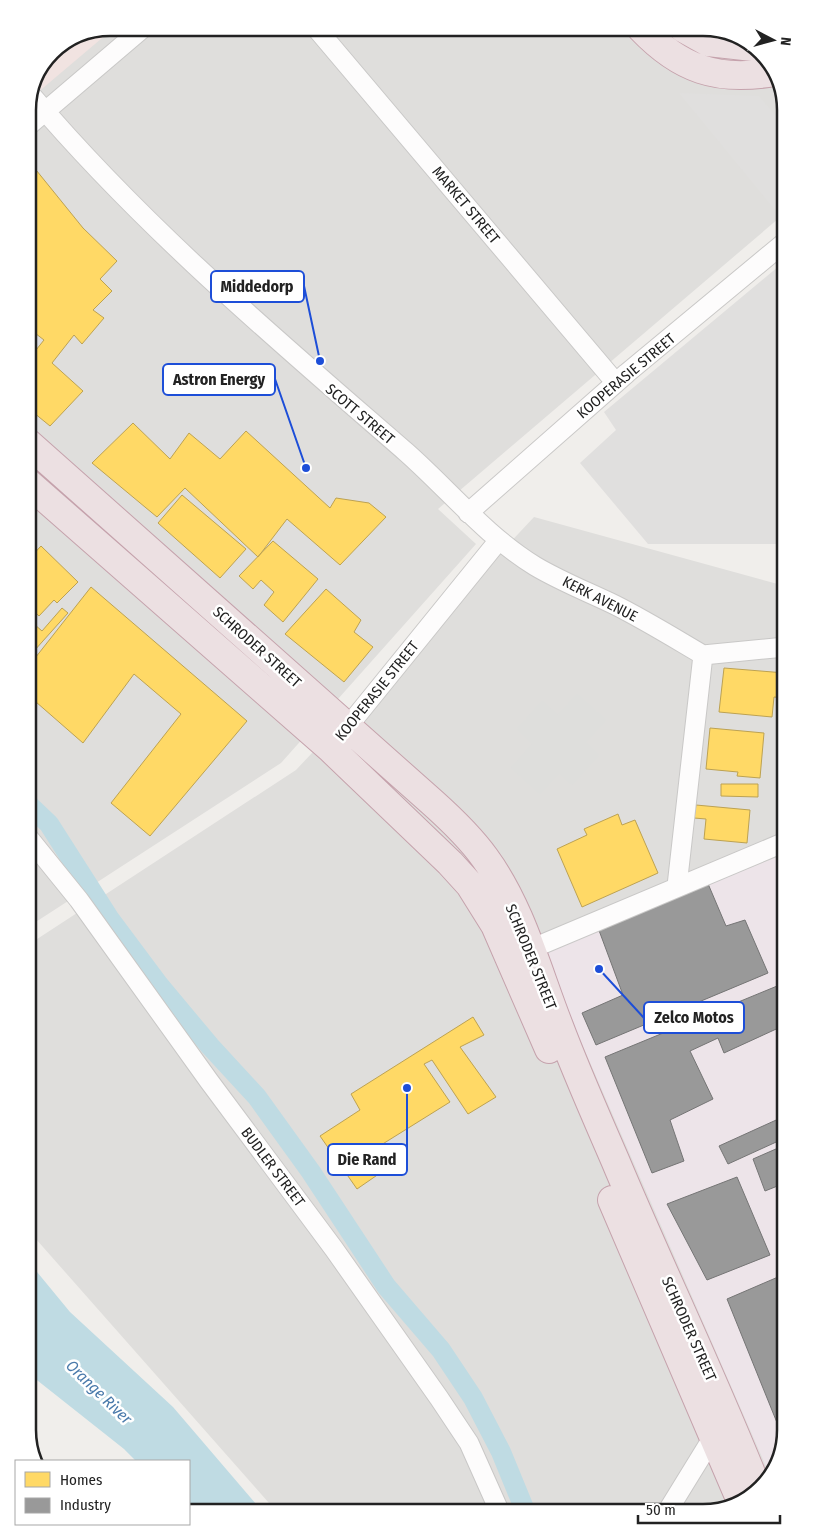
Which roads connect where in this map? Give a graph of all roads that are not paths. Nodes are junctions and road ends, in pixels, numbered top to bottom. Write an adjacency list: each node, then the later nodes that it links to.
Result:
1 (134, 36): 8 (street)
2 (323, 36): 11 (street, MARKET STREET)
3 (650, 36): 6 (highway)
4 (697, 36): 5 (highway)
5 (737, 45)
6 (766, 73)
7 (37, 102): 8 (street, SCOTT STREET)
8 (45, 112): 9 (street); 14 (street, SCOTT STREET)
9 (36, 119)
10 (777, 249): 11 (street, KOOPERASIE STREET)
11 (616, 383): 14 (street, KOOPERASIE STREET)
12 (36, 450): 18 (highway, SCHRODER STREET)
13 (36, 490): 19 (highway, SCHRODER STREET)
14 (468, 513): 15 (street, SCOTT STREET)
15 (499, 540): 17 (street, KERK AVENUE); 18 (street, KOOPERASIE STREET)
16 (777, 648): 17 (street)
17 (703, 655): 22 (street)
18 (348, 728): 19 (street, KOOPERASIE STREET); 23 (highway, SCHRODER STREET)
19 (330, 748): 23 (highway, SCHRODER STREET)
20 (777, 846): 22 (street)
21 (36, 847): 27 (street, BUDLER STREET)
22 (677, 886): 23 (street)
23 (521, 953): 24 (highway, SCHRODER STREET)
24 (721, 1425): 25 (highway, SCHRODER STREET); 26 (highway, SCHRODER STREET); 28 (street)
25 (754, 1483)
26 (738, 1494)
27 (496, 1504)
28 (672, 1504)

